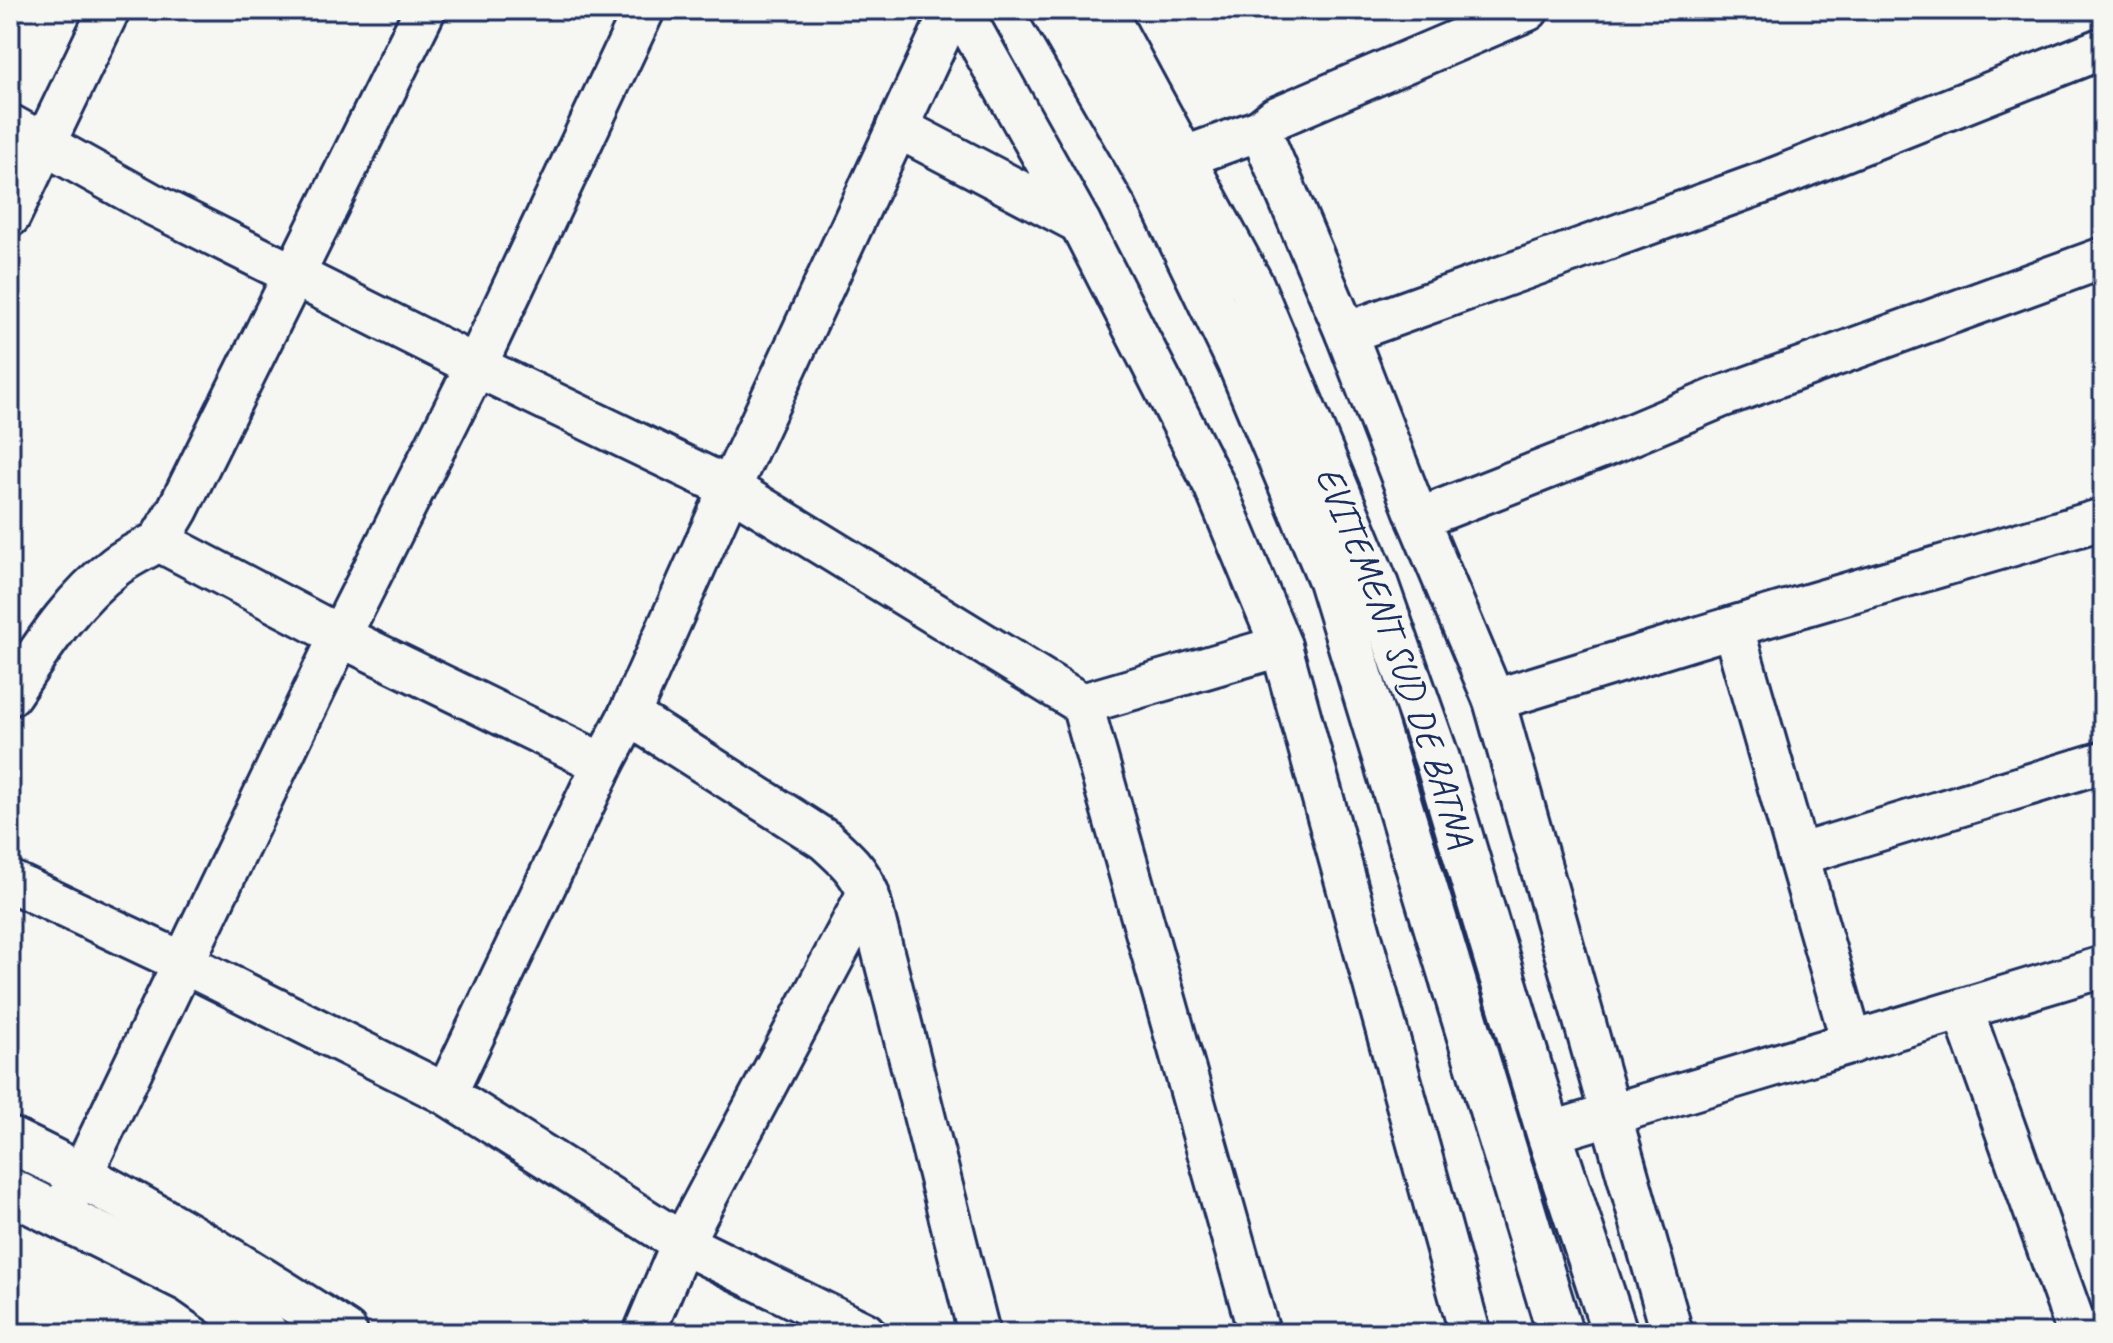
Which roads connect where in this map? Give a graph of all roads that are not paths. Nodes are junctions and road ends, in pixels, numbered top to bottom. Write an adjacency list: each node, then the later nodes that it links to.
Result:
1 (109, 10): 13 (street)
2 (425, 10): 18 (street)
3 (644, 10): 20 (street)
4 (952, 10): 11 (street)
5 (961, 10): 16 (street)
6 (1053, 10): 57 (main road, EVITEMENT SUD DE BATNA)
7 (1102, 10): 14 (main road, EVITEMENT SUD DE BATNA)
8 (1528, 10): 12 (street)
9 (2103, 48): 19 (street)
10 (10, 125): 13 (street)
11 (897, 127): 16 (street); 21 (street)
12 (1260, 130): 14 (street); 19 (street)
13 (44, 144): 15 (street); 18 (street)
14 (1182, 158): 43 (main road, EVITEMENT SUD DE BATNA)
15 (10, 216)
16 (1080, 223): 27 (street)
17 (2103, 258): 22 (street)
18 (293, 274): 20 (street); 24 (street)
19 (1346, 333): 22 (street)
20 (476, 366): 21 (street); 26 (street)
21 (730, 488): 30 (street); 31 (street)
22 (1418, 519): 29 (street)
23 (2103, 519): 25 (street)
24 (159, 541): 26 (street); 28 (street)
25 (1733, 628): 29 (street); 34 (street)
26 (340, 636): 33 (street); 37 (street)
27 (1281, 646): 30 (street); 56 (street)
28 (10, 695)
29 (1494, 700): 42 (street)
30 (1082, 704): 55 (street)
31 (629, 715): 33 (street); 36 (street)
32 (2103, 762): 34 (street)
33 (603, 764): 41 (street)
34 (1798, 855): 40 (street)
35 (10, 881): 37 (street)
36 (868, 893): 48 (street); 54 (street)
37 (184, 963): 41 (street); 45 (street)
38 (2103, 967): 39 (street)
39 (1963, 1011): 40 (street); 60 (street)
40 (1852, 1043): 42 (street)
41 (446, 1094): 48 (street)
42 (1610, 1116): 43 (street); 59 (street)
43 (1549, 1133): 58 (main road, EVITEMENT SUD DE BATNA)
44 (10, 1140): 45 (main road)
45 (82, 1174): 47 (street); 51 (main road)
46 (10, 1191): 47 (main road)
47 (59, 1215): 50 (main road)
48 (682, 1243): 52 (street); 53 (street)
49 (2103, 1328): 61 (street)
50 (265, 1333)
51 (345, 1333)
52 (644, 1333)
53 (865, 1333)
54 (979, 1333)
55 (1259, 1333)
56 (1470, 1333)
57 (1560, 1333)
58 (1615, 1333)
59 (1672, 1333)
60 (2078, 1333)
61 (2087, 1333)

